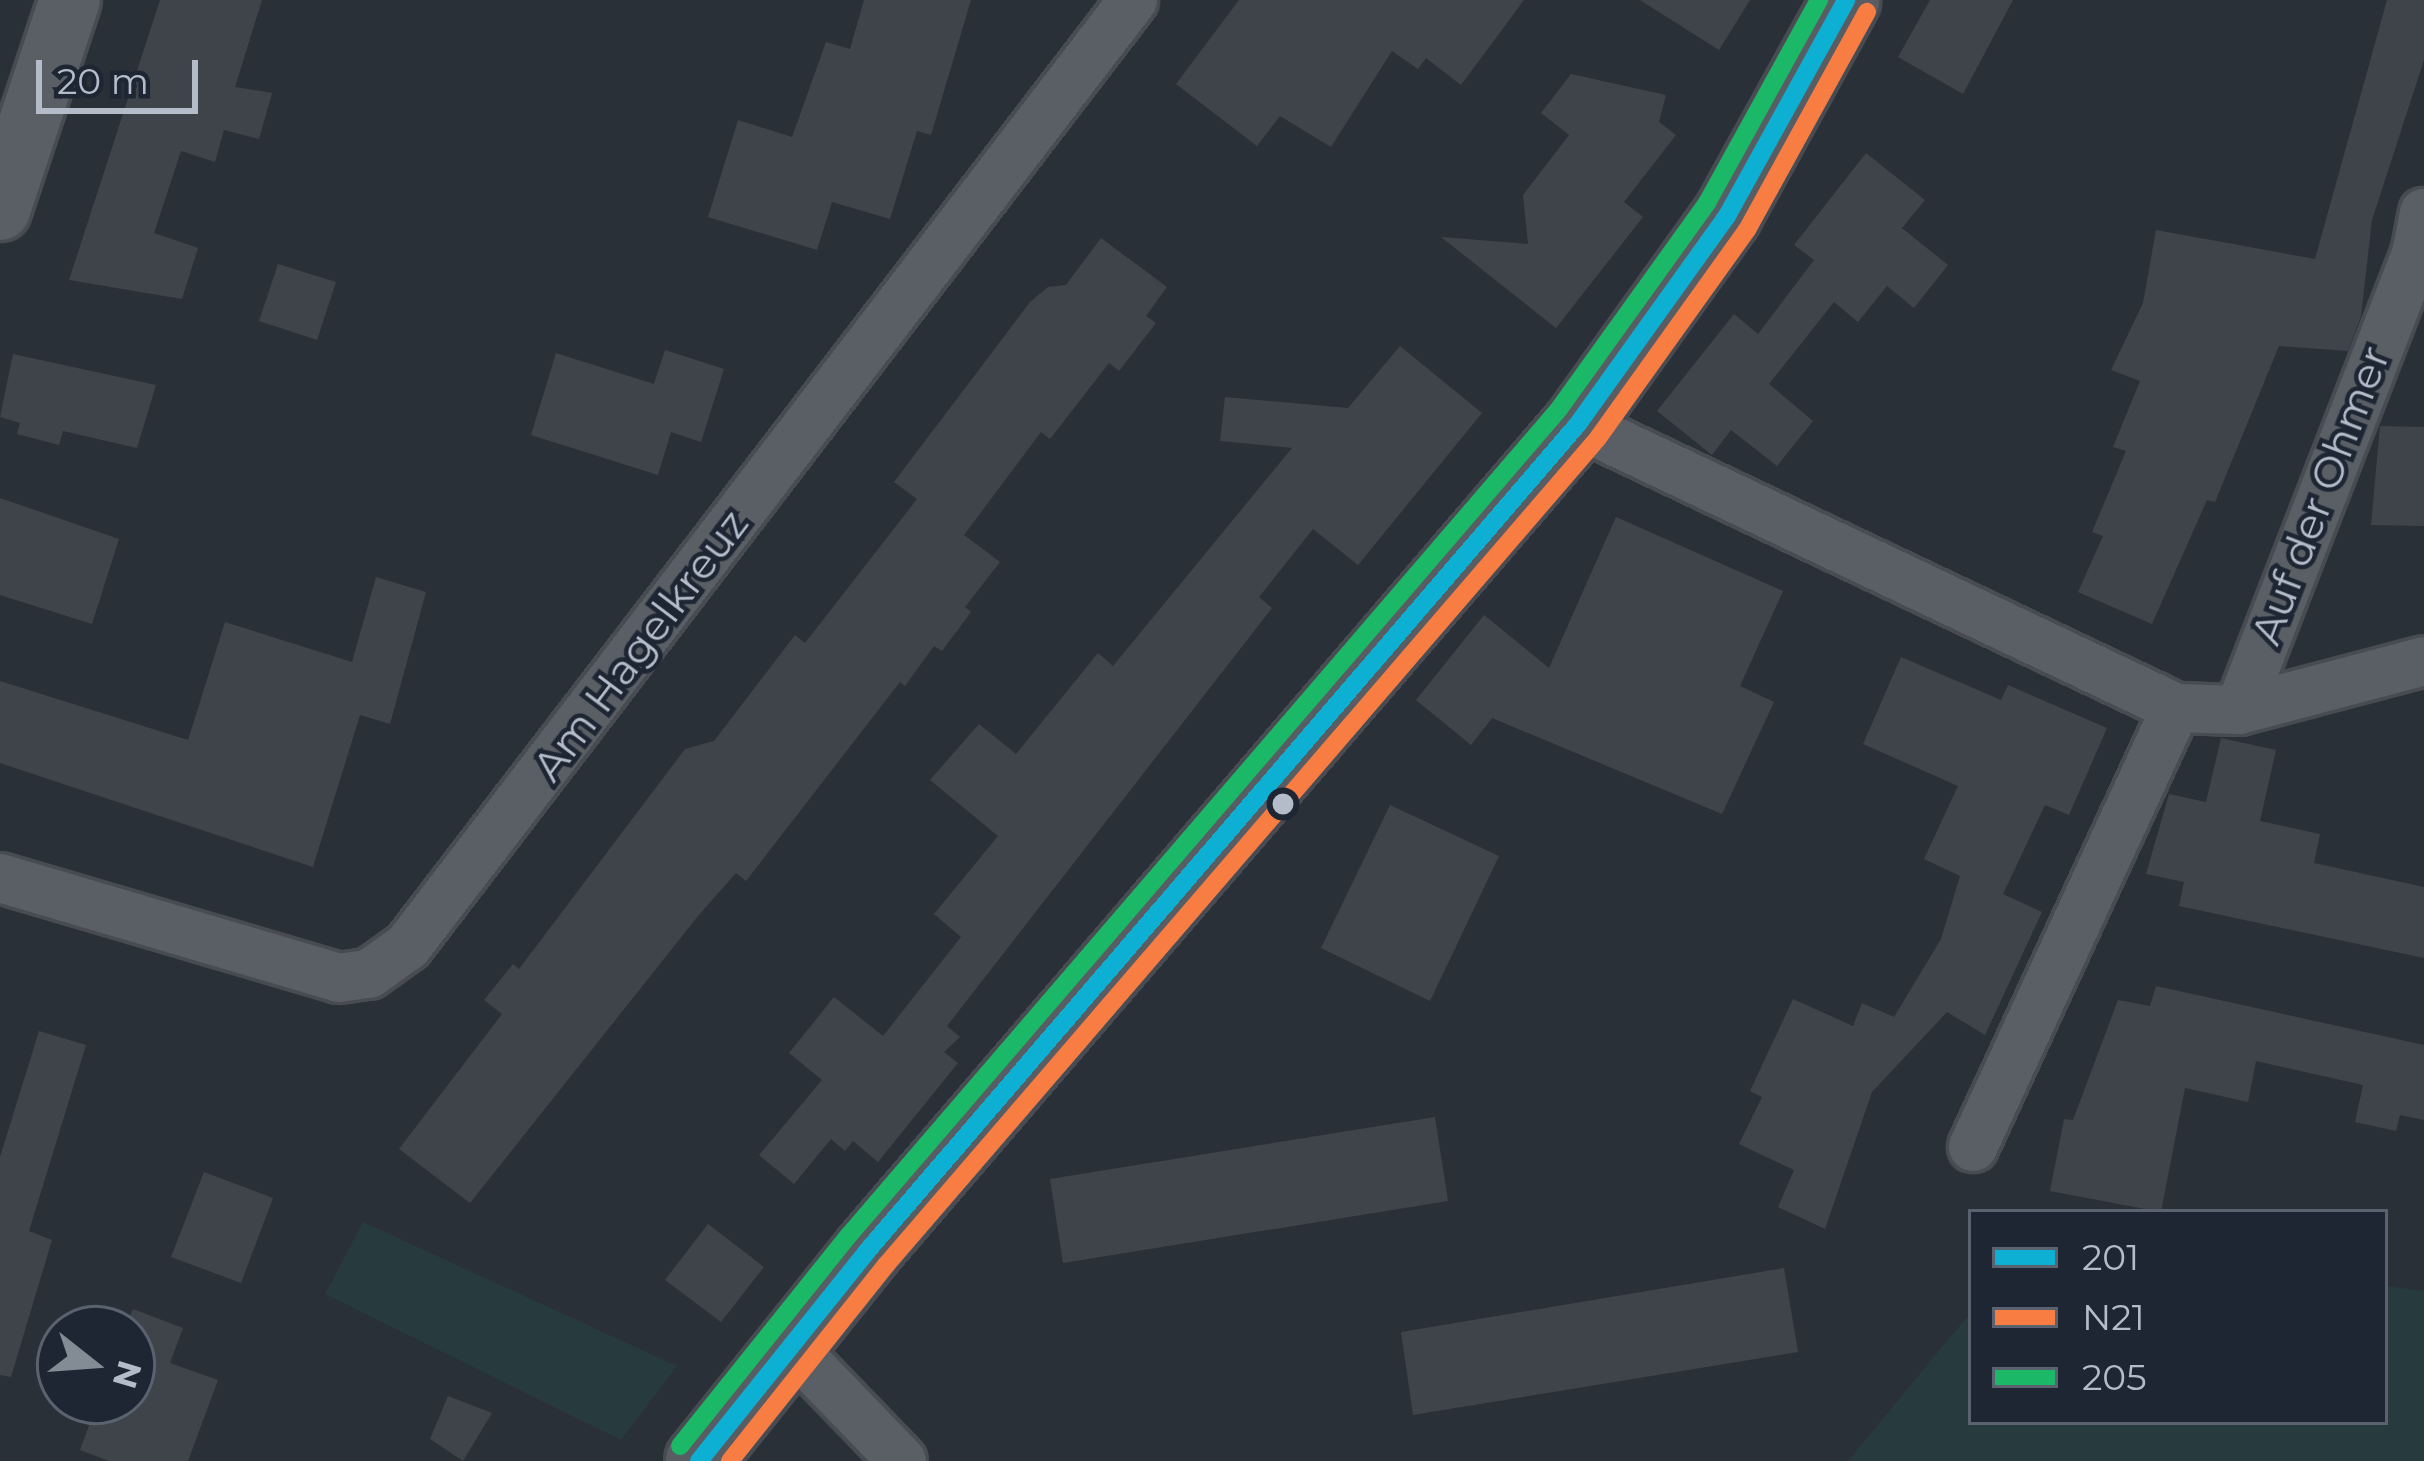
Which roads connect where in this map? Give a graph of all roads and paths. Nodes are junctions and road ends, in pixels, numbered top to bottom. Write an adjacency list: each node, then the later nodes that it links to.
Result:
1 (70, 0): 4 (street)
2 (1132, 0): 10 (street, Am Hagelkreuz)
3 (1846, 0): 6 (main road)
4 (0, 210)
5 (2424, 213): 9 (street, Auf der Ohmer)
6 (1578, 424): 8 (street, Auf der Ohmer); 12 (main road)
7 (2424, 661): 9 (street, Auf der Ohmer)
8 (2176, 708): 9 (street, Auf der Ohmer); 11 (street)
9 (2239, 710)
10 (0, 878)
11 (1973, 1147)
12 (790, 1345): 13 (main road); 14 (street)
13 (699, 1461)
14 (902, 1461)

